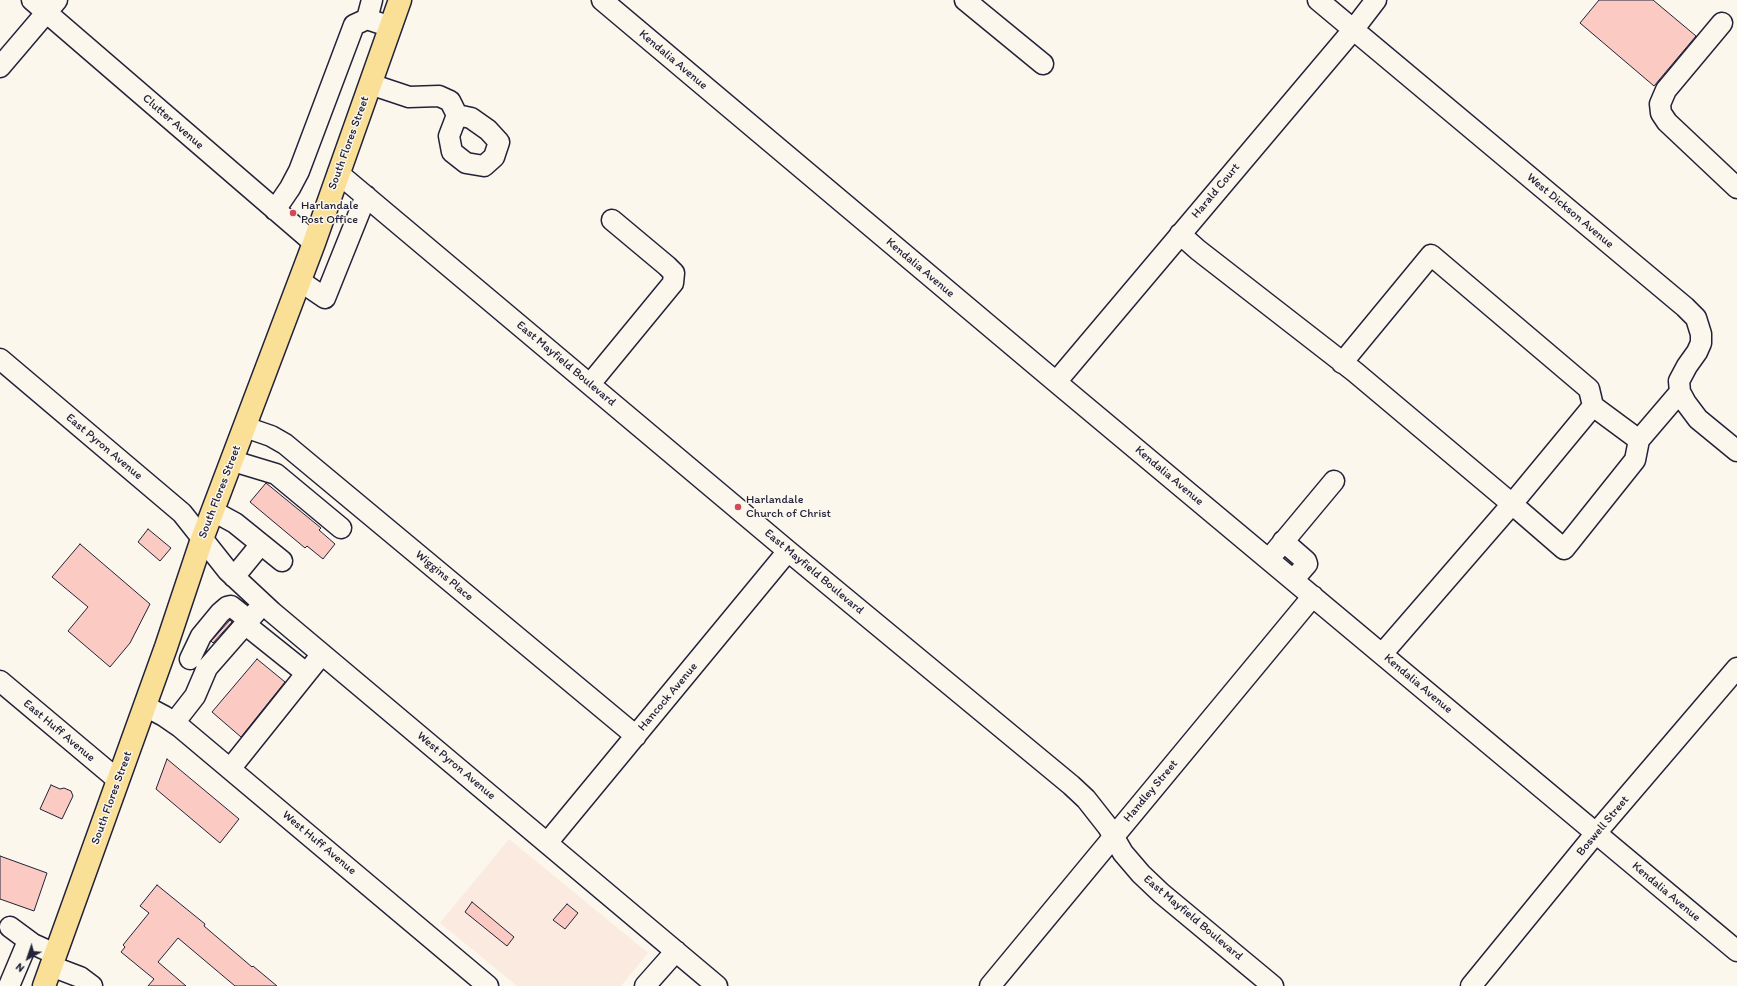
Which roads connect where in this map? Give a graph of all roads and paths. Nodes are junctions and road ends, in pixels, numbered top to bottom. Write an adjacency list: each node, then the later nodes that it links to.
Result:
1 (372, 0): 8 (street)
2 (400, 0): 10 (main road, South Flores Street)
3 (602, 0): 26 (street, Kendalia Avenue)
4 (965, 0): 12 (street)
5 (1318, 0): 11 (street, West Dickson Avenue)
6 (1376, 0): 11 (street, Harald Court)
7 (45, 4): 13 (street); 19 (street, Clutter Avenue)
8 (367, 19): 10 (street); 19 (street)
9 (1722, 23): 17 (street)
10 (391, 27): 14 (main road, South Flores Street)
11 (1353, 30): 21 (street, Harald Court); 28 (street, West Dickson Avenue)
12 (1043, 64)
13 (0, 67)
14 (370, 84): 15 (street); 16 (main road, South Flores Street)
15 (457, 115)
16 (338, 173): 18 (street, East Mayfield Boulevard); 22 (main road, South Flores Street)
17 (1737, 188)
18 (366, 196): 23 (street); 27 (street, East Mayfield Boulevard)
19 (275, 210): 22 (street, Clutter Avenue)
20 (612, 220): 27 (street)
21 (1180, 234): 25 (street); 26 (street, Harald Court)
22 (314, 243): 23 (main road, South Flores Street)
23 (300, 281): 30 (main road, South Flores Street)
24 (0, 359): 40 (street, East Pyron Avenue)
25 (1342, 363): 29 (street); 37 (street)
26 (1056, 382): 44 (street, Kendalia Avenue)
27 (590, 384): 43 (street, East Mayfield Boulevard)
28 (1680, 392): 31 (street); 32 (street)
29 (1593, 406): 31 (street); 37 (street)
30 (245, 428): 33 (main road, South Flores Street); 34 (street, Wiggins Place)
31 (1639, 440): 37 (street)
32 (1737, 451)
33 (232, 460): 36 (street); 38 (main road, South Flores Street)
34 (312, 466): 36 (street); 60 (street, Wiggins Place)
35 (1334, 481): 41 (street)
36 (294, 489): 39 (street)
37 (1512, 504): 53 (street)
38 (213, 511): 40 (main road, South Flores Street); 42 (street)
39 (341, 528)
40 (202, 539): 46 (street, West Pyron Avenue); 51 (main road, South Flores Street)
41 (1283, 541): 44 (street); 47 (street)
42 (261, 544): 45 (street); 46 (street)
43 (788, 551): 60 (street, Hancock Avenue); 64 (street, East Mayfield Boulevard)
44 (1269, 559): 47 (street, Kendalia Avenue)
45 (282, 561)
46 (234, 577): 49 (street, West Pyron Avenue)
47 (1294, 579): 48 (street, Kendalia Avenue)
48 (1313, 596): 53 (street, Kendalia Avenue); 64 (street, Handley Street)
49 (264, 604): 50 (street); 52 (street, West Pyron Avenue)
50 (248, 623): 54 (street); 54 (street); 56 (street)
51 (166, 647): 54 (street); 58 (main road, South Flores Street)
52 (322, 654): 56 (street); 65 (street, West Pyron Avenue)
53 (1382, 654): 63 (street, Kendalia Avenue)
54 (198, 663): 59 (street)
55 (1737, 668): 63 (street, Boswell Street)
56 (306, 674): 61 (street)
57 (0, 681): 62 (street, East Huff Avenue)
58 (145, 706): 59 (street, West Huff Avenue); 62 (main road, South Flores Street)
59 (174, 723): 61 (street, West Huff Avenue)
60 (636, 736): 65 (street, Hancock Avenue)
61 (230, 769): 73 (street, West Huff Avenue)
62 (118, 780): 70 (main road, South Flores Street)
63 (1596, 833): 69 (street, Kendalia Avenue); 78 (street, Boswell Street)
64 (1113, 836): 76 (street, Handley Street); 77 (street, East Mayfield Boulevard)
65 (547, 843): 68 (street, West Pyron Avenue)
66 (10, 927): 67 (street)
67 (28, 941): 70 (street); 71 (street)
68 (676, 951): 74 (street); 75 (street, West Pyron Avenue)
69 (1737, 951)
70 (50, 969): 72 (street)
71 (7, 979)
72 (92, 986)
73 (488, 986)
74 (645, 986)
75 (718, 986)
76 (990, 986)
77 (1273, 986)
78 (1471, 986)

